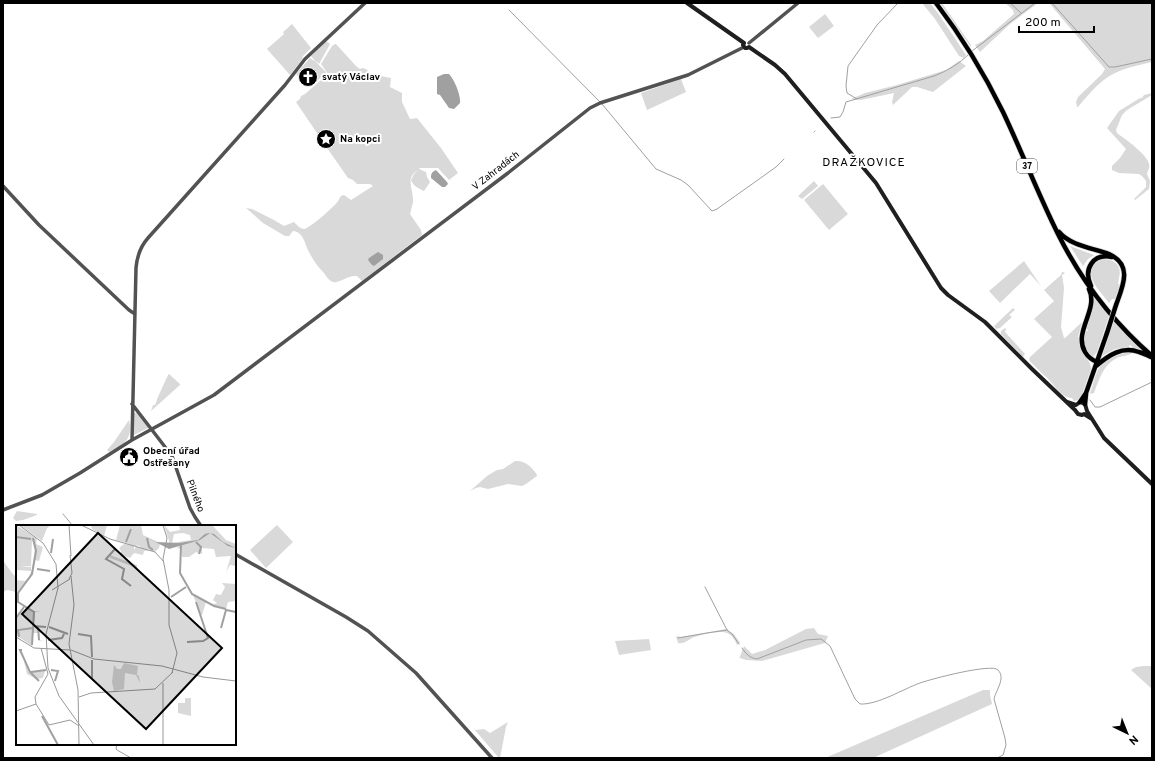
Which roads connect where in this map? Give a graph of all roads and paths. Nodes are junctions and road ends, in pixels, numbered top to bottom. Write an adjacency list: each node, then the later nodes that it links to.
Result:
1 (365, 3): 11 (street)
2 (687, 3): 5 (main road)
3 (798, 3): 5 (street, V Zahradách)
4 (936, 3): 7 (main road, 37)
5 (746, 45): 14 (main road); 19 (street, V Zahradách)
6 (3, 186): 11 (street)
7 (1052, 221): 8 (main road); 9 (main road, 37)
8 (1119, 261): 10 (main road); 13 (main road, bridge)
9 (1084, 278): 10 (main road, 37); 13 (main road)
10 (1096, 295): 12 (main road, 37)
11 (134, 314): 15 (street)
12 (1152, 357): 13 (main road)
13 (1096, 365): 16 (main road)
14 (1066, 402): 16 (main road); 17 (main road)
15 (132, 404): 19 (street, Pilného); 20 (street)
16 (1081, 404): 17 (main road); 18 (main road)
17 (1075, 410): 18 (main road)
18 (1086, 413): 21 (main road)
19 (152, 429): 20 (street, V Zahradách); 23 (street, Pilného)
20 (132, 440): 22 (street, V Zahradách)
21 (1152, 484)
22 (3, 510)
23 (200, 525)
24 (236, 555): 25 (street)
25 (492, 758)

